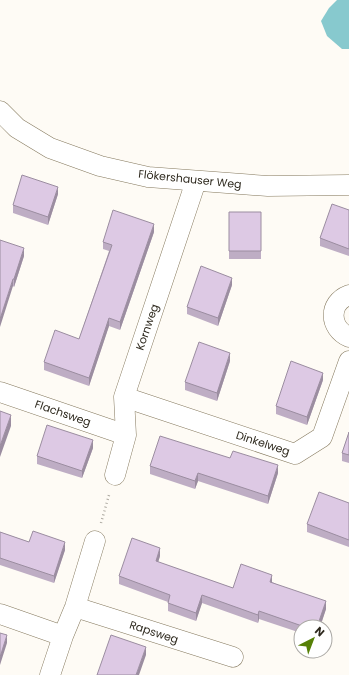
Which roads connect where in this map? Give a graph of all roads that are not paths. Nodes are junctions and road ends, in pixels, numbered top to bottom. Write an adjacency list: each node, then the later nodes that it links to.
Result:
1 (0, 111): 2 (street, Flökershauser Weg)
2 (196, 181): 3 (street, Flökershauser Weg); 8 (street, Kornweg)
3 (349, 186)
4 (349, 295): 5 (street)
5 (349, 337)
6 (349, 361): 8 (street, Dinkelweg)
7 (0, 392): 9 (street, Flachsweg)
8 (124, 397): 9 (street, Kornweg)
9 (126, 435): 10 (street, Kornweg)
10 (115, 475)
11 (95, 541): 12 (street)
12 (75, 607): 14 (street); 15 (street, Rapsweg)
13 (0, 614): 14 (street)
14 (63, 636): 16 (street)
15 (233, 657)
16 (50, 675)

